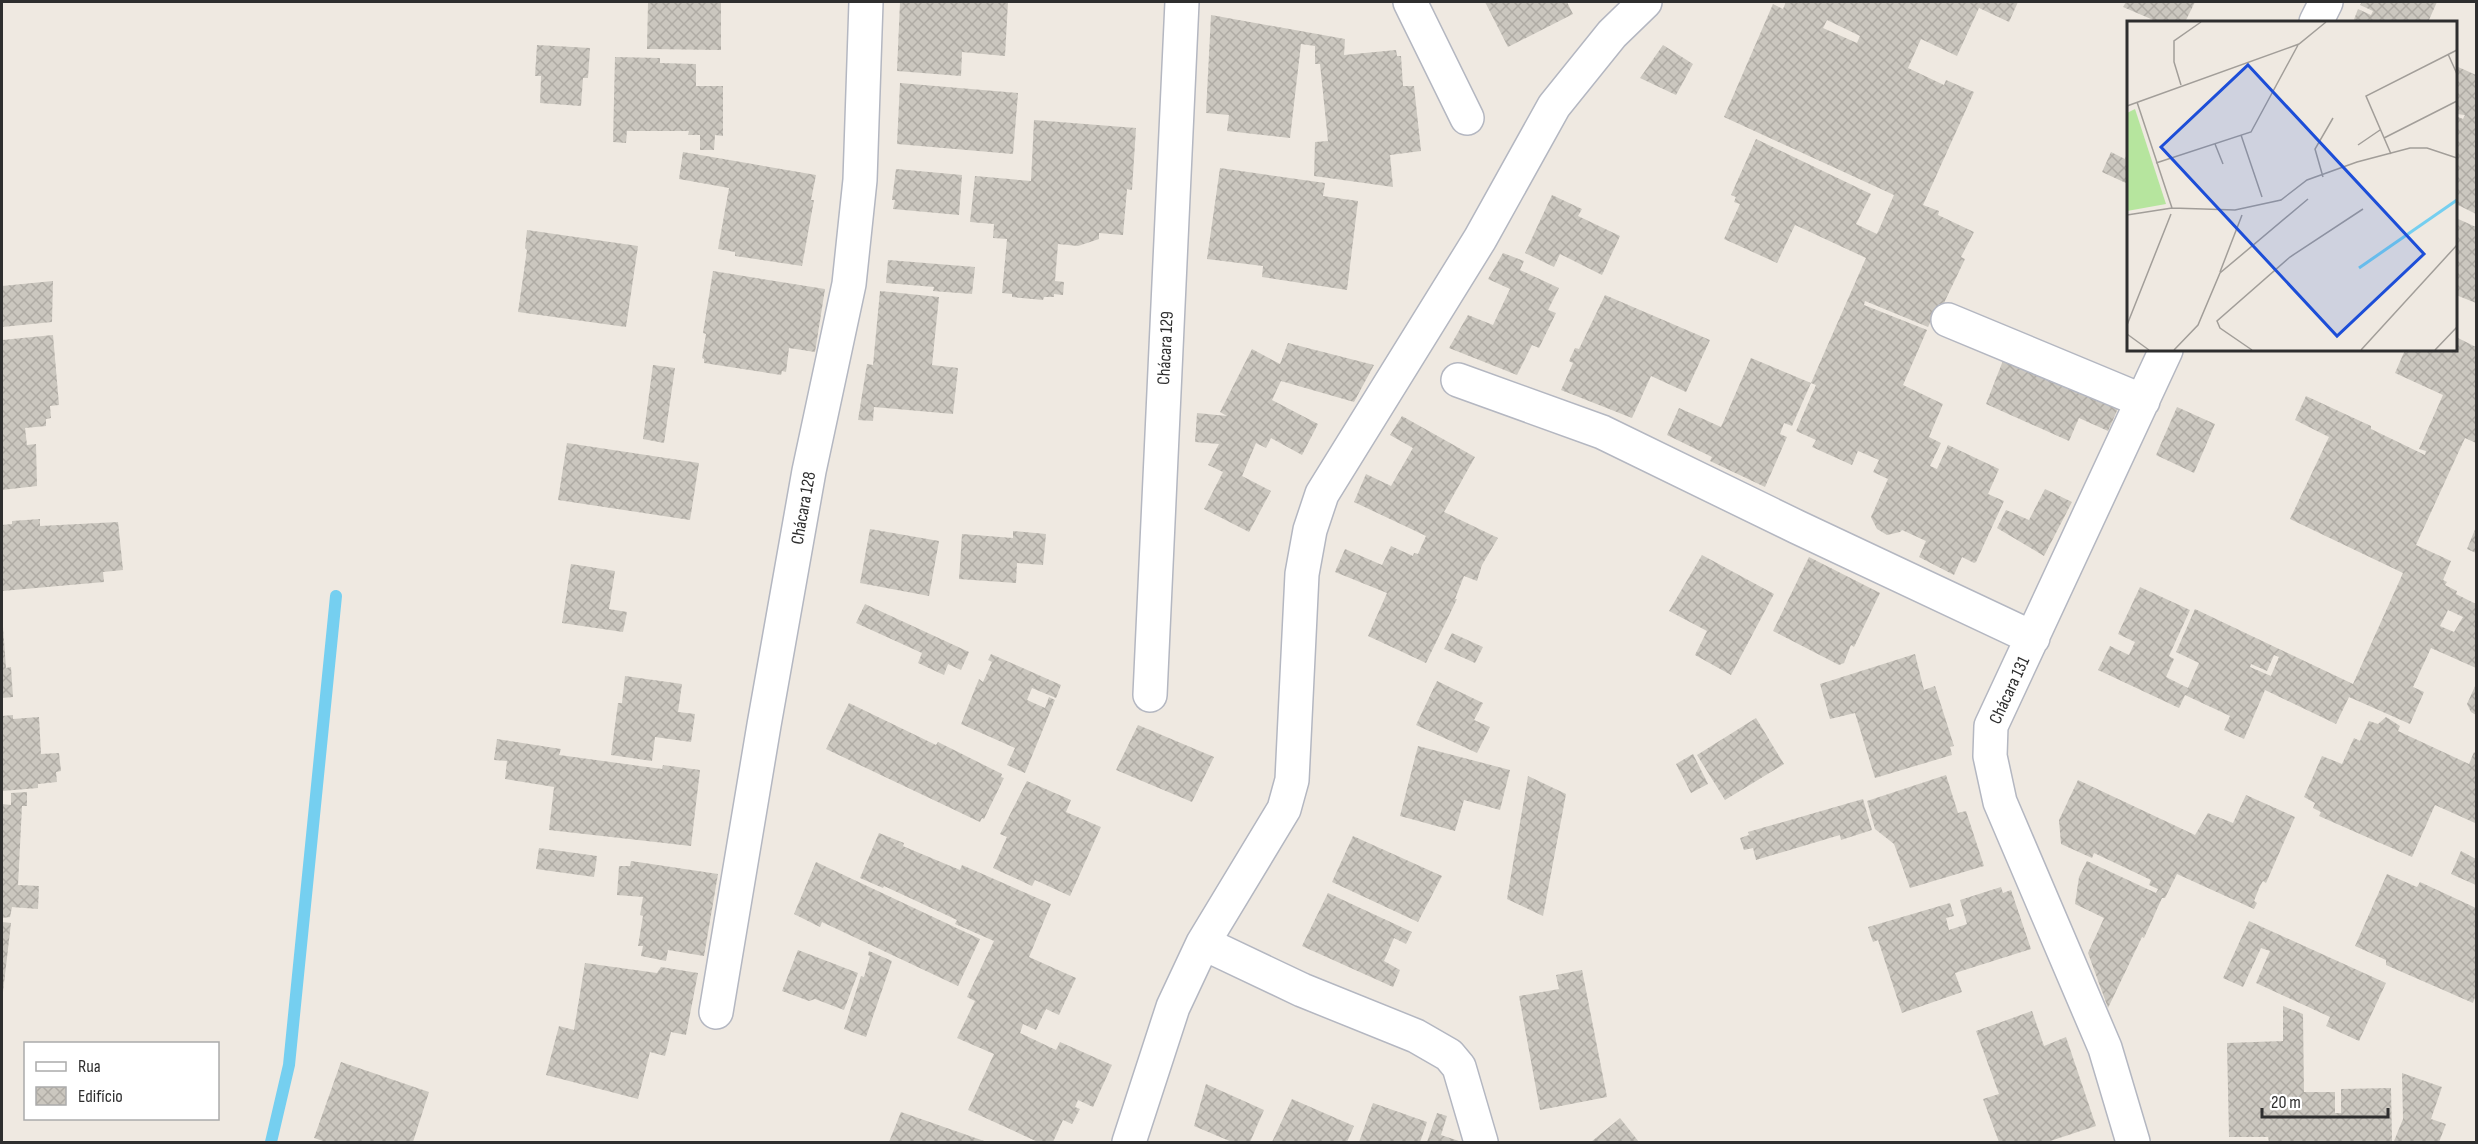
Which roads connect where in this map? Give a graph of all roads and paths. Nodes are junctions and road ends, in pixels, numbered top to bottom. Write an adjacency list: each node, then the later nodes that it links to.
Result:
1 (866, 2): 15 (street, Chácara 128)
2 (1182, 2): 13 (street, Chácara 129)
3 (1410, 2): 7 (street)
4 (1645, 2): 14 (street)
5 (2326, 2): 6 (street)
6 (2316, 21)
7 (1467, 118)
8 (1948, 320): 11 (street)
9 (2166, 351): 11 (street, Chácara 131)
10 (1458, 380): 12 (street)
11 (2142, 401): 12 (street, Chácara 131)
12 (2033, 638): 18 (street, Chácara 131)
13 (1150, 695)
14 (1203, 943): 16 (street); 17 (street)
15 (716, 1012)
16 (1129, 1143)
17 (1481, 1143)
18 (2133, 1143)

